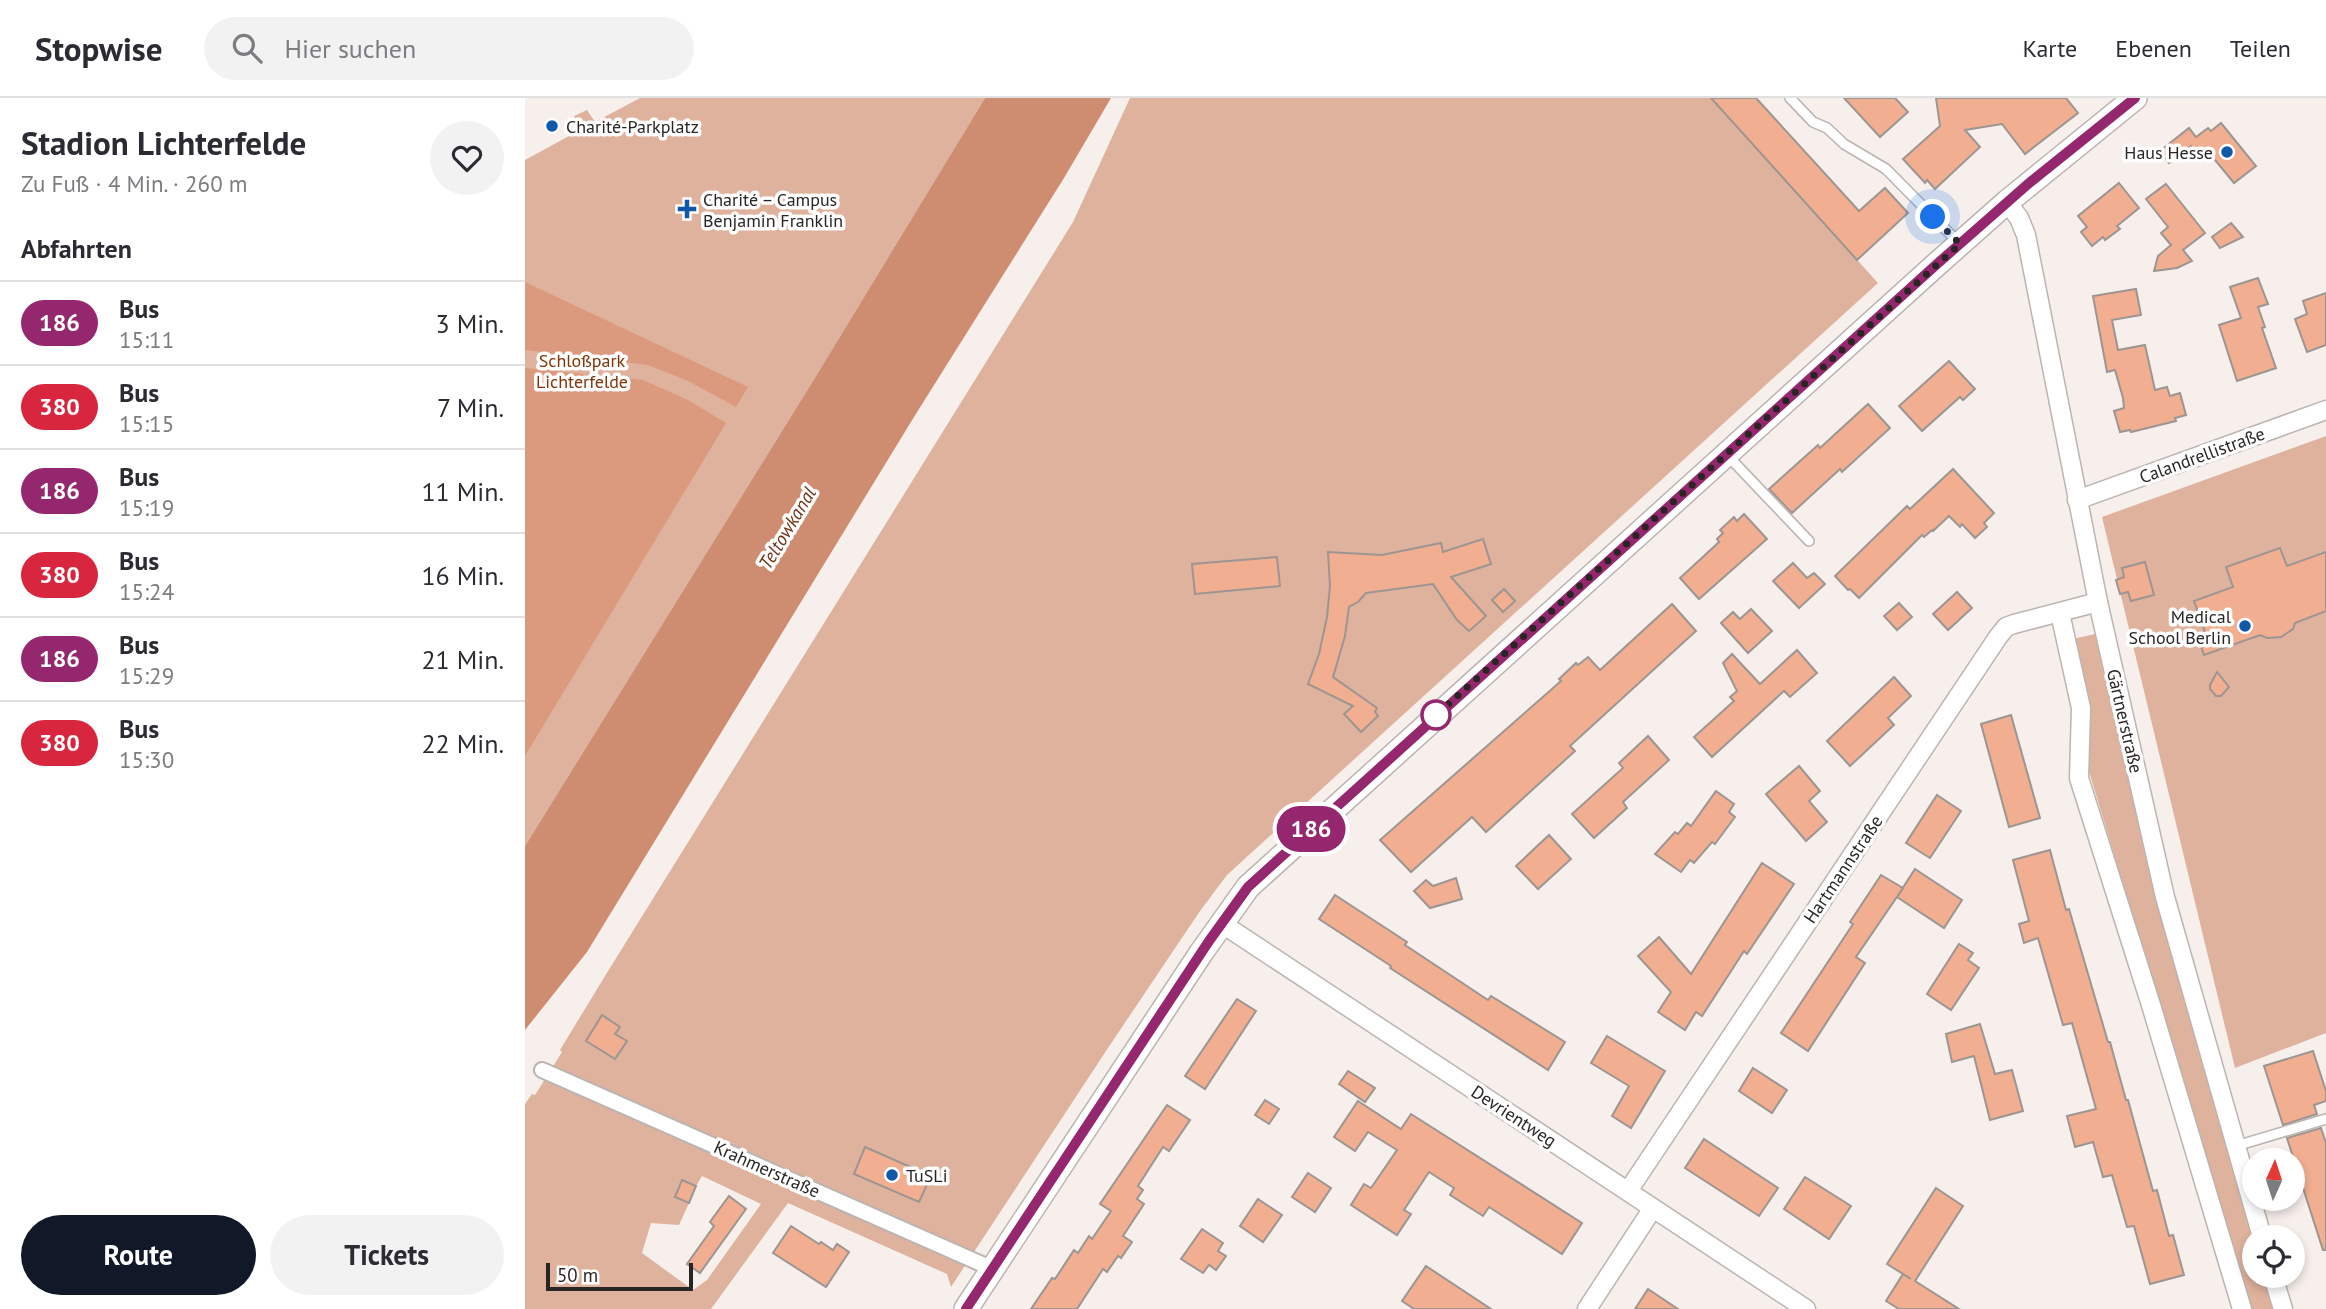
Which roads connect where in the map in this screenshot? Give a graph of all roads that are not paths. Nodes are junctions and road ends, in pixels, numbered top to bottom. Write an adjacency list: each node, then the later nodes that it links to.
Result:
1 (1790, 98): 4 (lane)
2 (2132, 99): 3 (street)
3 (2007, 202): 4 (street); 7 (street, Gärtnerstraße)
4 (1960, 244): 6 (street)
5 (2326, 410): 7 (street, Calandrellistraße)
6 (1727, 454): 8 (lane); 11 (street)
7 (2077, 500): 9 (street, Gärtnerstraße)
8 (1809, 541)
9 (2098, 601): 10 (street, Hartmannstraße); 14 (street, Gärtnerstraße)
10 (2060, 613): 15 (street, Hartmannstraße); 23 (street)
11 (1221, 923): 15 (street, Devrientweg); 18 (street)
12 (542, 1070): 18 (street, Krahmerstraße)
13 (2326, 1119): 14 (lane)
14 (2235, 1146): 17 (street, Gärtnerstraße)
15 (1628, 1191): 16 (street, Devrientweg)
16 (1653, 1209): 21 (street); 22 (street, Devrientweg)
17 (2258, 1225)
18 (993, 1269): 20 (street)
19 (2277, 1288): 24 (street)
20 (966, 1309)
21 (1587, 1309)
22 (1806, 1309)
23 (2242, 1309)
24 (2283, 1309)

